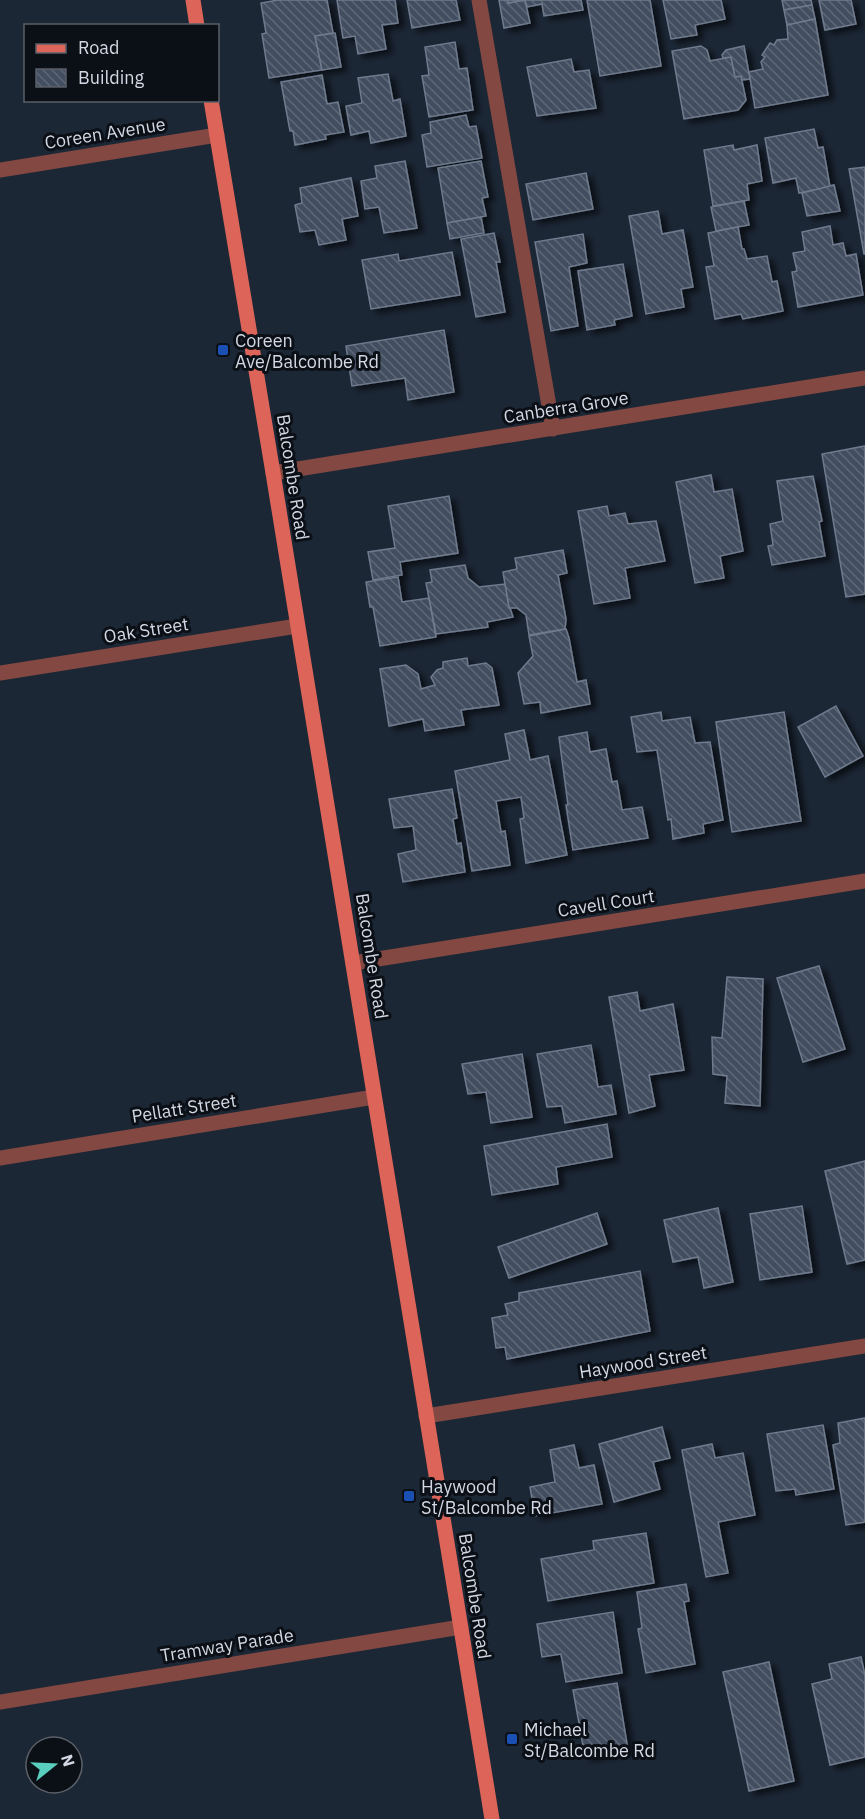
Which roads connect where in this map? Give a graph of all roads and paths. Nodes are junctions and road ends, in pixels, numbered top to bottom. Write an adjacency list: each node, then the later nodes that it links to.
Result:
1 (193, 0): 3 (main road)
2 (479, 0): 8 (street)
3 (197, 24)
4 (211, 102): 5 (main road, Balcombe Road)
5 (217, 135): 6 (street, Coreen Avenue); 9 (main road, Balcombe Road)
6 (0, 170)
7 (865, 378): 8 (street, Canberra Grove)
8 (553, 429): 9 (street, Canberra Grove)
9 (273, 474): 10 (main road, Balcombe Road)
10 (297, 626): 11 (street, Oak Street); 13 (main road, Balcombe Road)
11 (0, 673)
12 (865, 881): 13 (street, Cavell Court)
13 (353, 963): 14 (main road, Balcombe Road)
14 (374, 1096): 15 (street, Pellatt Street); 17 (main road, Balcombe Road)
15 (0, 1158)
16 (865, 1346): 17 (street, Haywood Street)
17 (426, 1416): 18 (main road, Balcombe Road)
18 (461, 1627): 19 (street, Tramway Parade); 20 (main road, Balcombe Road)
19 (0, 1702)
20 (492, 1819)

